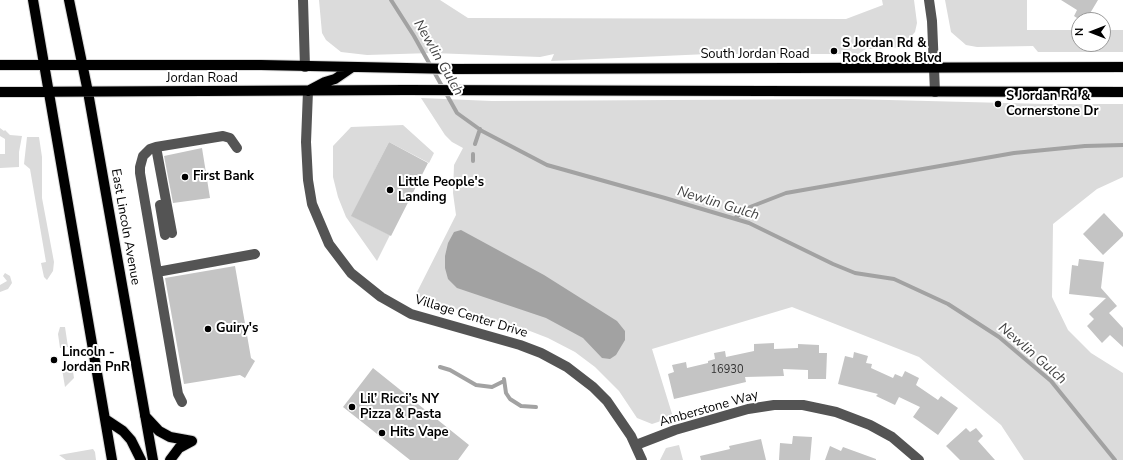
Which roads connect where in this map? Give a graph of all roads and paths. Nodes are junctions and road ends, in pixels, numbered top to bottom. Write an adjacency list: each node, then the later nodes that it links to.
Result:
1 (33, 0): 6 (main road)
2 (69, 0): 7 (main road, East Lincoln Avenue)
3 (303, 0): 8 (street)
4 (929, 0): 9 (street)
5 (0, 65): 6 (main road, Jordan Road)
6 (44, 66): 7 (main road, Jordan Road); 15 (main road)
7 (82, 66): 8 (main road, Jordan Road); 16 (main road, East Lincoln Avenue)
8 (305, 67): 11 (main road, Jordan Road)
9 (934, 67): 10 (main road, South Jordan Road); 12 (main road, South Jordan Road); 17 (street)
10 (1123, 67)
11 (351, 68): 12 (main road, Jordan Road); 13 (main road)
12 (388, 68)
13 (308, 91): 16 (main road, Jordan Road); 17 (main road, Jordan Road); 27 (street, Village Center Drive)
14 (0, 92): 15 (main road, Jordan Road)
15 (49, 92): 16 (main road, Jordan Road); 26 (main road)
16 (88, 92): 25 (main road, East Lincoln Avenue)
17 (935, 92): 18 (main road)
18 (1123, 92)
19 (153, 148): 20 (street); 21 (street); 23 (street)
20 (238, 148)
21 (168, 234)
22 (255, 254): 23 (street)
23 (157, 272): 24 (street)
24 (182, 402)
25 (145, 416): 30 (main road, East Lincoln Avenue); 31 (main road)
26 (105, 419): 28 (main road); 29 (main road)
27 (636, 445): 32 (street, Village Center Drive); 33 (street, Amberstone Way)
28 (112, 460)
29 (141, 460)
30 (153, 460)
31 (170, 460)
32 (642, 460)
33 (919, 460)

